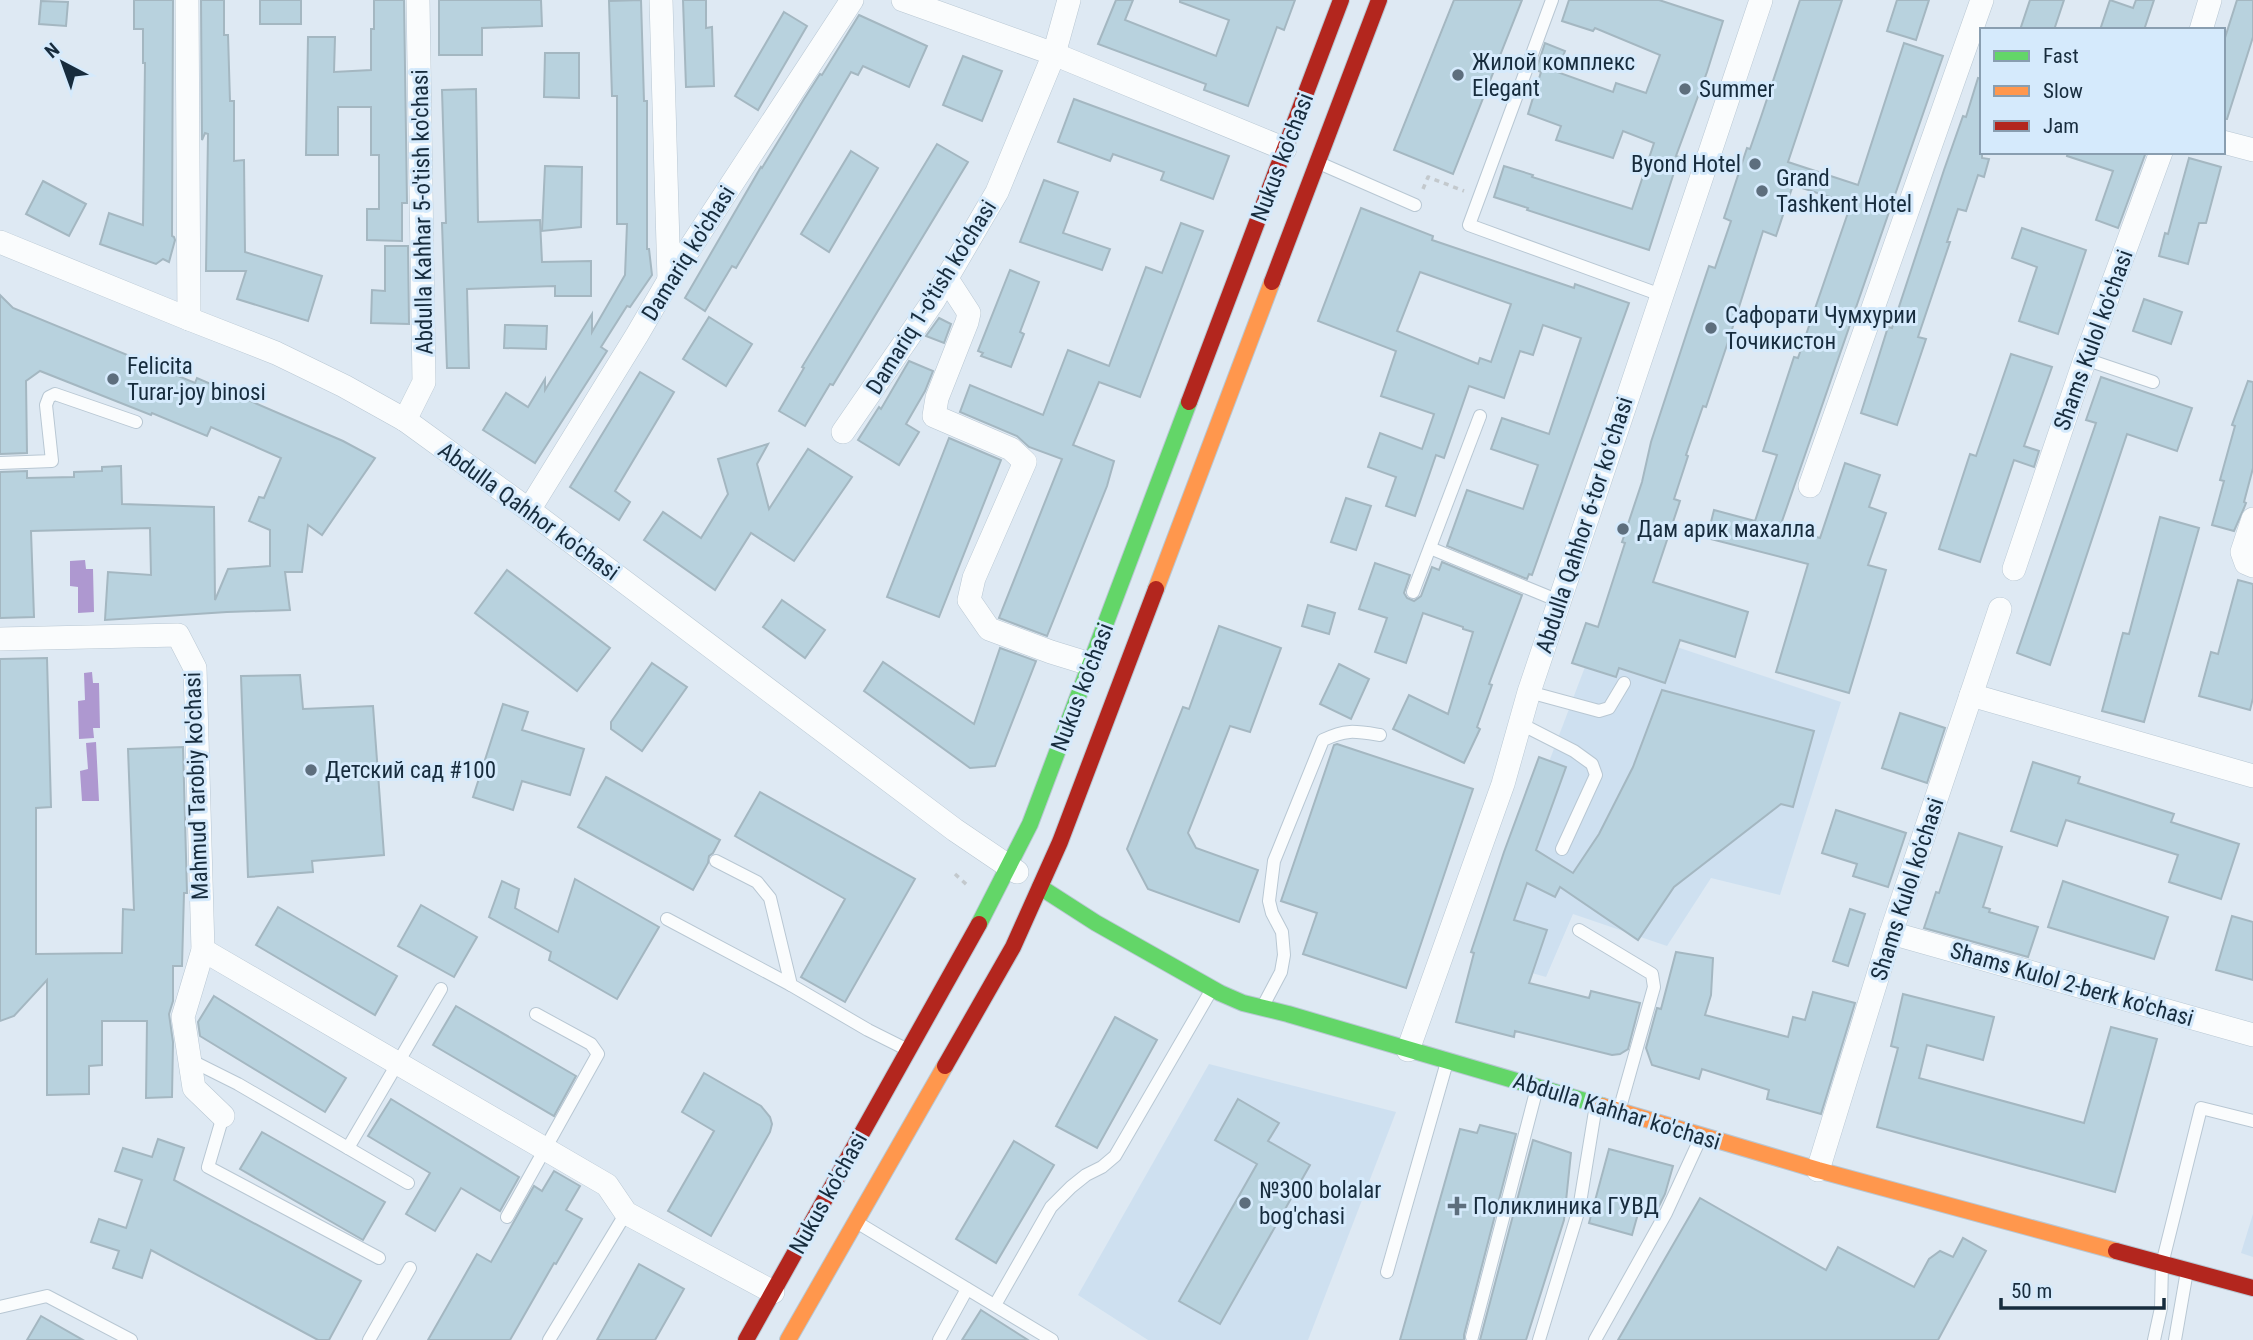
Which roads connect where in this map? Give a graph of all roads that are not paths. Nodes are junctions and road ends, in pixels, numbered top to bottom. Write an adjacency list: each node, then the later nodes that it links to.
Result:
1 (187, 0): 25 (street)
2 (418, 0): 29 (street, Abdulla Kahhar 5-o'tish ko'chasi)
3 (661, 0): 23 (street)
4 (852, 0): 23 (street, Damariq ko'chasi)
5 (903, 0): 14 (street)
6 (1069, 0): 14 (street, Damariq 1-o'tish ko'chasi)
7 (1341, 0): 16 (main road, Nukus ko'chasi)
8 (1379, 0): 19 (main road, Nukus ko'chasi)
9 (1552, 0): 24 (lane)
10 (1761, 0): 24 (street, Abdulla Qahhor 6-tor koʻchasi)
11 (1982, 0): 33 (street)
12 (2210, 0): 13 (street)
13 (2202, 28)
14 (1054, 54): 16 (street); 22 (street, Damariq 1-o'tish ko'chasi)
15 (2225, 143): 17 (street)
16 (1285, 149): 43 (main road, Nukus ko'chasi)
17 (2253, 150)
18 (2160, 154): 26 (street, Shams Kulol ko'chasi)
19 (1318, 163): 20 (lane); 53 (main road, Nukus ko'chasi)
20 (1415, 205)
21 (0, 242): 25 (street, Abdulla Qahhor ko'chasi)
22 (947, 279): 31 (street, Damariq 1-o'tish ko'chasi); 43 (street)
23 (669, 280): 34 (street, Damariq ko'chasi)
24 (1661, 295): 40 (street, Abdulla Qahhor 6-tor koʻchasi)
25 (189, 320): 29 (street, Abdulla Qahhor ko'chasi)
26 (2085, 359): 27 (lane); 38 (street, Shams Kulol ko'chasi)
27 (2153, 382)
28 (1480, 416): 36 (lane)
29 (405, 420): 34 (street, Abdulla Qahhor ko'chasi)
30 (136, 422): 32 (lane)
31 (844, 432)
32 (0, 463)
33 (1810, 486)
34 (529, 510): 52 (street, Abdulla Qahhor ko'chasi)
35 (2253, 519): 37 (street)
36 (1430, 548): 39 (lane); 40 (lane)
37 (2253, 566)
38 (2014, 569)
39 (1413, 592)
40 (1559, 601): 45 (street, Abdulla Qahhor 6-tor koʻchasi)
41 (2000, 609): 46 (street, Shams Kulol ko'chasi)
42 (0, 639): 57 (street, Mahmud Tarobiy ko'chasi)
43 (1090, 664): 52 (main road, Nukus ko'chasi)
44 (1624, 682): 45 (lane)
45 (1529, 692): 47 (street, Abdulla Qahhor 6-tor koʻchasi)
46 (1971, 695): 49 (street); 56 (street, Shams Kulol ko'chasi)
47 (1521, 723): 50 (lane); 65 (street, Abdulla Qahhor 6-tor koʻchasi)
48 (1380, 735): 61 (lane)
49 (2253, 776)
50 (1562, 849)
51 (716, 861): 58 (lane)
52 (1009, 866): 53 (street, Abdulla Kahhar ko'chasi); 64 (main road, Nukus ko'chasi)
53 (1040, 887): 60 (main road, Abdulla Kahhar ko'chasi); 81 (main road, Nukus ko'chasi)
54 (667, 919): 58 (lane)
55 (1579, 930): 71 (lane)
56 (1891, 933): 63 (street, Shams Kulol 2-berk ko'chasi); 77 (street, Shams Kulol ko'chasi)
57 (204, 950): 66 (street, Mahmud Tarobiy ko'chasi); 68 (street)
58 (791, 985): 64 (lane)
59 (442, 989): 68 (lane)
60 (1212, 989): 61 (main road, Abdulla Kahhar ko'chasi); 90 (lane)
61 (1262, 1008): 65 (main road, Abdulla Kahhar ko'chasi)
62 (536, 1014): 76 (lane)
63 (2253, 1035)
64 (908, 1050): 89 (main road, Nukus ko'chasi)
65 (1408, 1050): 67 (main road, Abdulla Kahhar ko'chasi)
66 (190, 1059): 72 (street, Mahmud Tarobiy ko'chasi); 75 (lane)
67 (1447, 1061): 69 (main road, Abdulla Kahhar ko'chasi); 86 (lane)
68 (397, 1062): 75 (lane); 76 (street)
69 (1537, 1087): 70 (main road, Abdulla Kahhar ko'chasi); 92 (lane)
70 (1596, 1104): 71 (main road, Abdulla Kahhar ko'chasi); 100 (lane)
71 (1618, 1111): 74 (main road, Abdulla Kahhar ko'chasi)
72 (223, 1116): 82 (lane)
73 (2253, 1121): 83 (lane)
74 (1701, 1137): 77 (main road, Abdulla Kahhar ko'chasi); 101 (lane)
75 (348, 1148): 78 (lane)
76 (546, 1149): 79 (street); 80 (lane)
77 (1818, 1170): 83 (main road, Abdulla Kahhar ko'chasi)
78 (408, 1183)
79 (626, 1213): 89 (street); 95 (lane)
80 (507, 1217)
81 (855, 1222): 88 (lane); 97 (main road, Nukus ko'chasi)
82 (379, 1258)
83 (2162, 1264): 85 (main road, Abdulla Kahhar ko'chasi); 102 (lane)
84 (410, 1268): 94 (lane)
85 (2187, 1271): 87 (main road, Abdulla Kahhar ko'chasi); 103 (lane)
86 (1387, 1272)
87 (2253, 1288)
88 (967, 1289): 90 (lane); 98 (lane)
89 (773, 1292): 96 (main road, Nukus ko'chasi)
90 (995, 1305): 99 (lane)
91 (0, 1307): 93 (lane)
92 (1472, 1337)
93 (131, 1340)
94 (369, 1340)
95 (549, 1340)
96 (746, 1340)
97 (788, 1340)
98 (939, 1340)
99 (1052, 1340)
100 (1539, 1340)
101 (1595, 1340)
102 (2154, 1340)
103 (2175, 1340)

